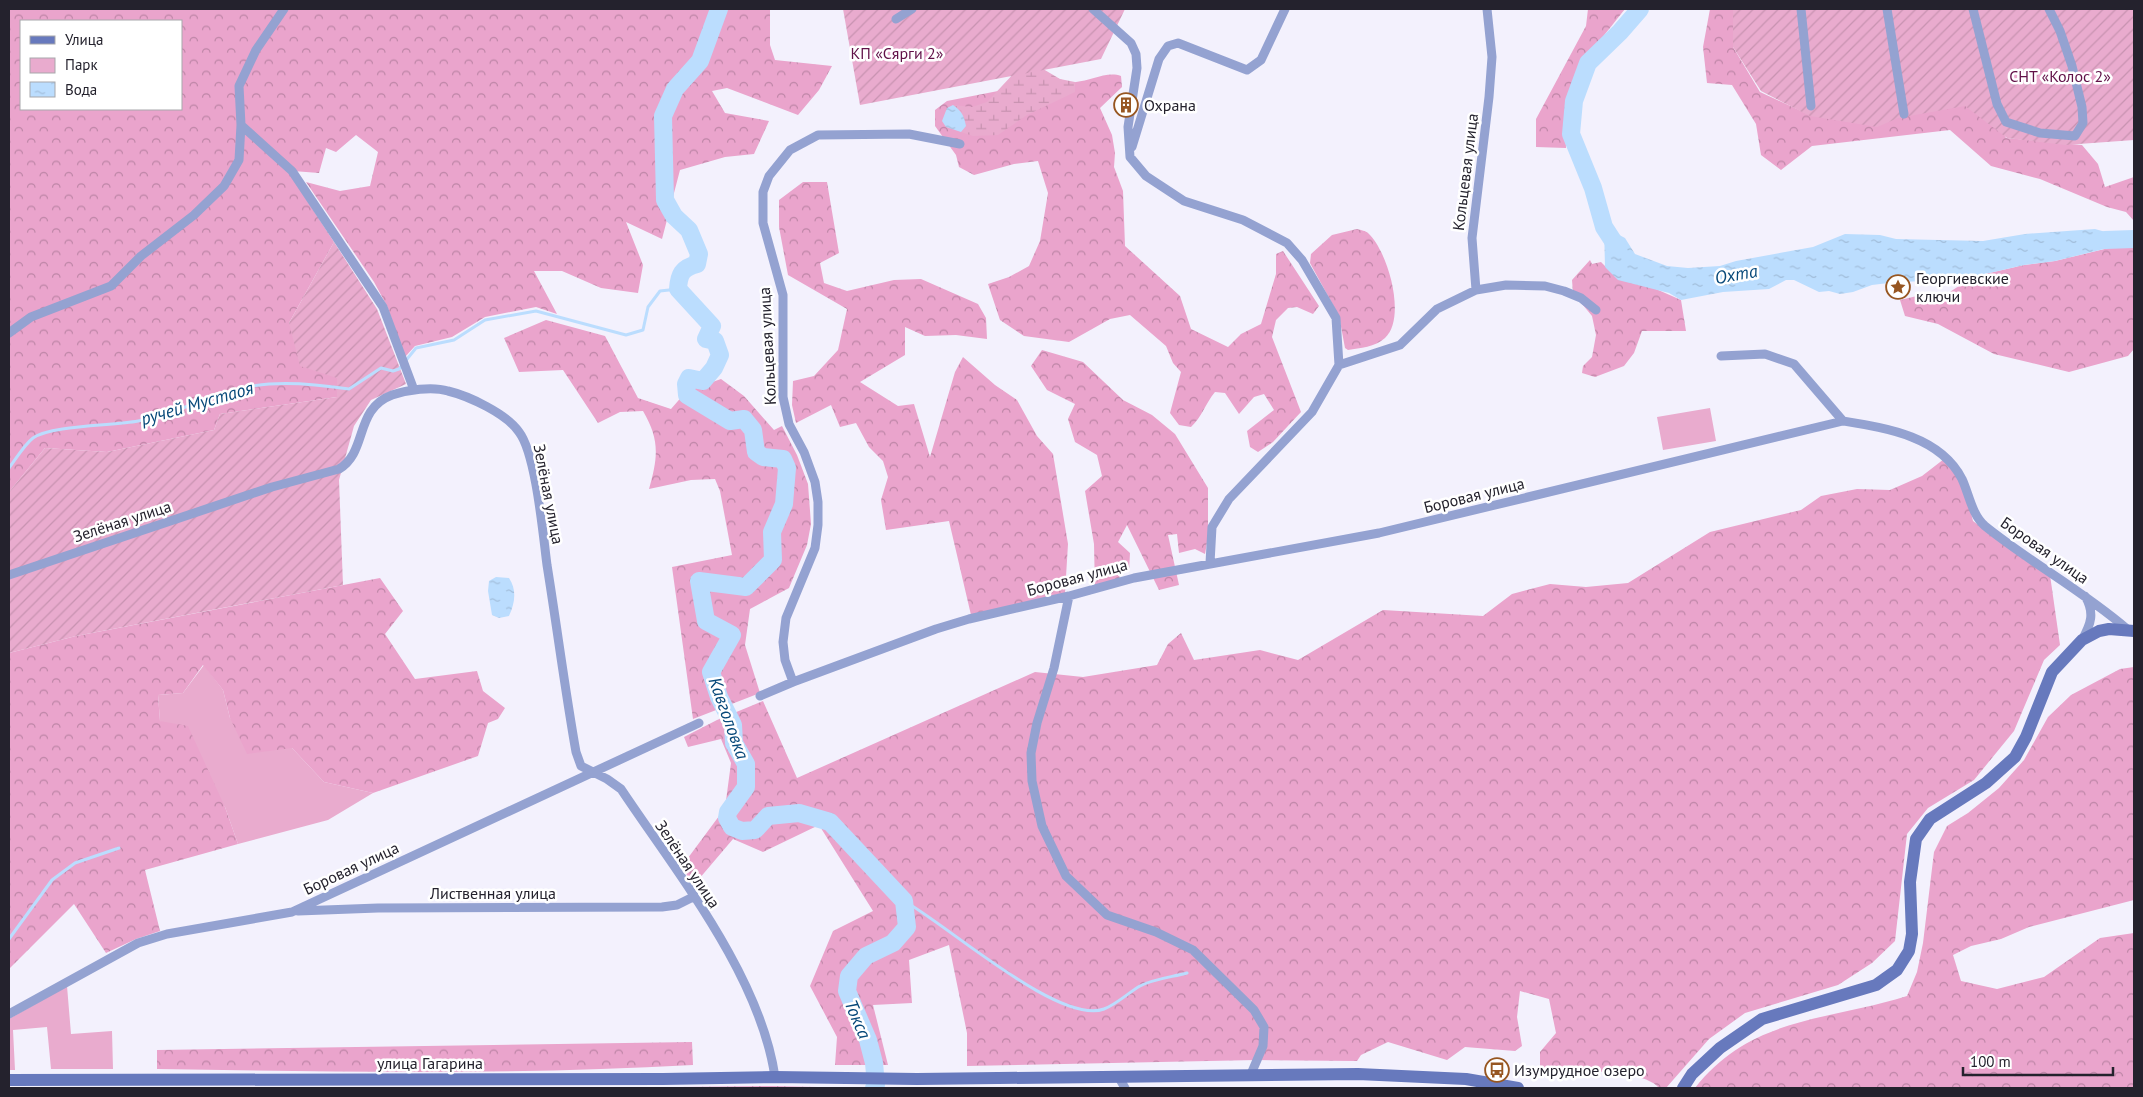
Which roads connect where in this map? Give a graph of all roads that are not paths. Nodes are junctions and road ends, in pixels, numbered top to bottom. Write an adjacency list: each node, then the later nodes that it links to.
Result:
1 (284, 9): 13 (street)
2 (912, 9): 10 (street)
3 (1093, 9): 15 (street)
4 (1285, 9): 15 (street)
5 (1487, 9): 16 (street, Кольцевая улица)
6 (1801, 9): 11 (street)
7 (1887, 9): 12 (street)
8 (1973, 9): 9 (street)
9 (2049, 9)
10 (896, 19)
11 (1811, 106)
12 (1904, 114)
13 (241, 125): 18 (street); 21 (street)
14 (960, 144): 29 (street, Кольцевая улица)
15 (1130, 157): 20 (street)
16 (1476, 290): 17 (street); 20 (street)
17 (1596, 310)
18 (9, 333)
19 (1721, 356): 22 (street)
20 (1339, 365): 23 (street)
21 (414, 390): 24 (street, Зелёная улица); 32 (street, Зелёная улица)
22 (1843, 421): 23 (street, Боровая улица); 26 (street, Боровая улица)
23 (1210, 563): 25 (street, Боровая улица)
24 (9, 575)
25 (1069, 596): 29 (street, Боровая улица); 36 (street)
26 (2085, 596): 27 (street, Боровая улица); 28 (street)
27 (2131, 630): 28 (main road)
28 (2082, 640): 46 (main road)
29 (793, 682): 30 (street, Боровая улица)
30 (760, 696)
31 (699, 723): 32 (street, Боровая улица)
32 (592, 772): 33 (street, Зелёная улица); 34 (street, Боровая улица)
33 (693, 897): 34 (street, Лиственная улица); 38 (street, Зелёная улица)
34 (292, 912): 35 (street, Боровая улица)
35 (9, 1014)
36 (1251, 1074): 37 (main road, улица Гагарина); 45 (main road, улица Гагарина)
37 (1118, 1076): 38 (main road, улица Гагарина); 44 (street)
38 (775, 1077): 43 (main road, улица Гагарина)
39 (9, 1080): 40 (main road, улица Гагарина)
40 (86, 1084): 41 (main road, улица Гагарина)
41 (239, 1084): 42 (main road, улица Гагарина)
42 (387, 1084): 43 (main road, улица Гагарина)
43 (533, 1084)
44 (1125, 1088)
45 (1518, 1088)
46 (1683, 1088)

